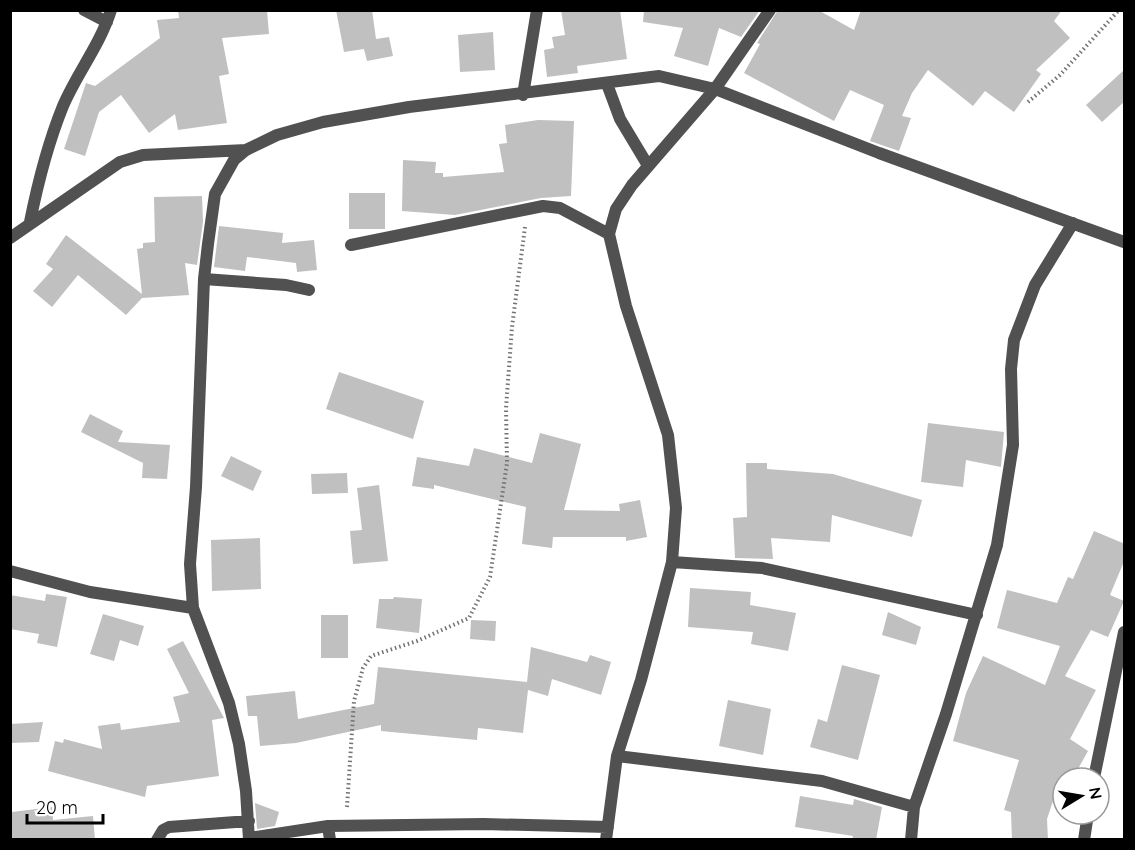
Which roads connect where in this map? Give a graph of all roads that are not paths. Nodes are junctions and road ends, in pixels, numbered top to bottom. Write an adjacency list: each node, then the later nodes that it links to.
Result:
1 (84, 10): 4 (street)
2 (537, 10): 7 (street)
3 (770, 10): 6 (street)
4 (109, 16): 10 (street)
5 (607, 84): 6 (street); 7 (street); 9 (street)
6 (715, 90): 9 (street); 11 (street)
7 (523, 95): 8 (street)
8 (246, 150): 10 (street); 16 (street)
9 (647, 164): 12 (street)
10 (30, 222): 13 (street)
11 (1073, 223): 14 (street); 21 (street)
12 (609, 234): 15 (street); 18 (street)
13 (10, 238)
14 (1125, 242)
15 (351, 245)
16 (204, 279): 17 (street); 20 (street)
17 (309, 290)
18 (672, 562): 21 (street); 23 (street)
19 (10, 571): 20 (street)
20 (193, 608): 26 (street)
21 (977, 615): 25 (street)
22 (1125, 632): 24 (street)
23 (617, 756): 25 (street); 28 (street)
24 (1097, 766)
25 (914, 807): 32 (street)
26 (249, 822): 29 (street); 30 (street)
27 (328, 826): 28 (street); 29 (street); 31 (street)
28 (607, 833)
29 (249, 839)
30 (157, 840)
31 (330, 840)
32 (911, 840)

